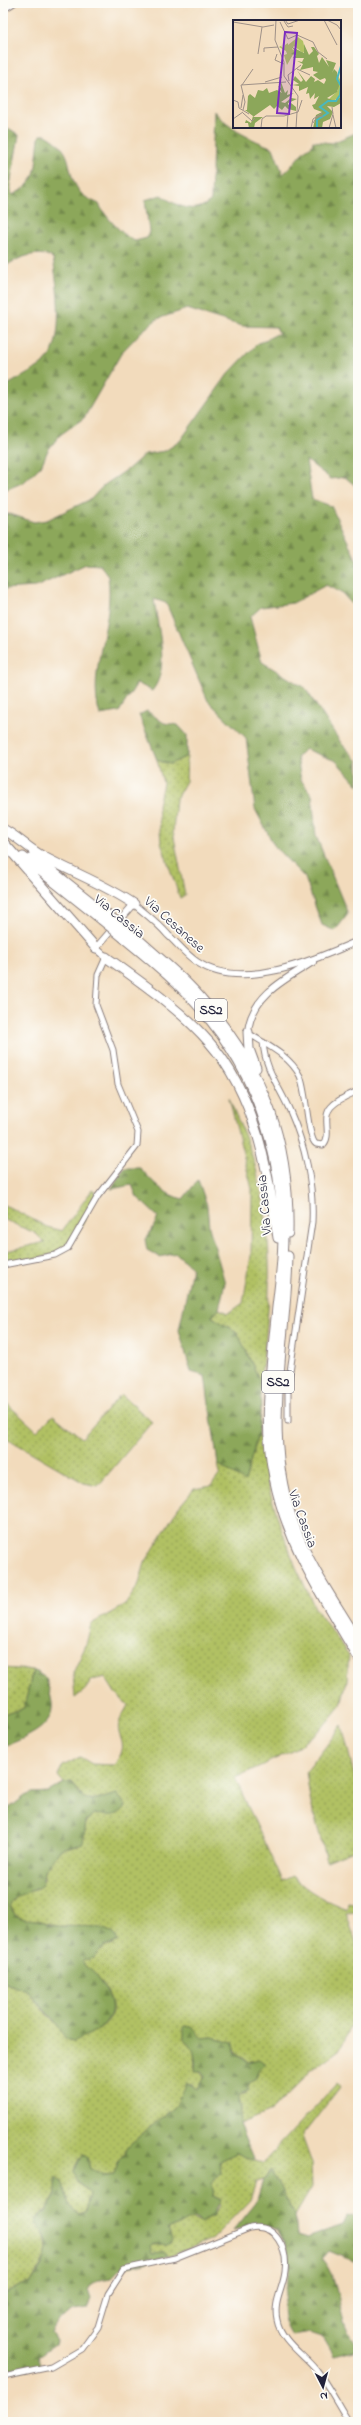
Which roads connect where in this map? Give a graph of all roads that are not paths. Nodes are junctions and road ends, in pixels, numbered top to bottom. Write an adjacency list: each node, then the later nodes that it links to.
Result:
1 (14, 3): 2 (street)
2 (3, 10)
3 (3, 831): 5 (highway); 6 (highway, Via Cassia / SS2)
4 (3, 841): 6 (highway, Via Cassia / SS2); 9 (highway)
5 (134, 904): 9 (street, Via Cesanese); 11 (street, Via Cesanese)
6 (103, 917): 7 (highway, Via Cassia / SS2, bridge)
7 (126, 935): 15 (highway, Via Cassia / SS2); 16 (highway, Via Cassia / SS2)
8 (358, 941): 11 (street, Via Cesanese)
9 (96, 948): 10 (street)
10 (106, 957): 16 (highway); 17 (street)
11 (317, 959): 12 (street)
12 (248, 1032): 13 (street); 15 (highway)
13 (263, 1042): 14 (street); 18 (street)
14 (358, 1091)
15 (270, 1107): 19 (highway, Via Cassia / SS2)
16 (281, 1264): 20 (highway, Via Cassia / SS2)
17 (3, 1265)
18 (288, 1421)
19 (358, 1641)
20 (358, 1657)
21 (3, 2377): 22 (street)
22 (349, 2422)

